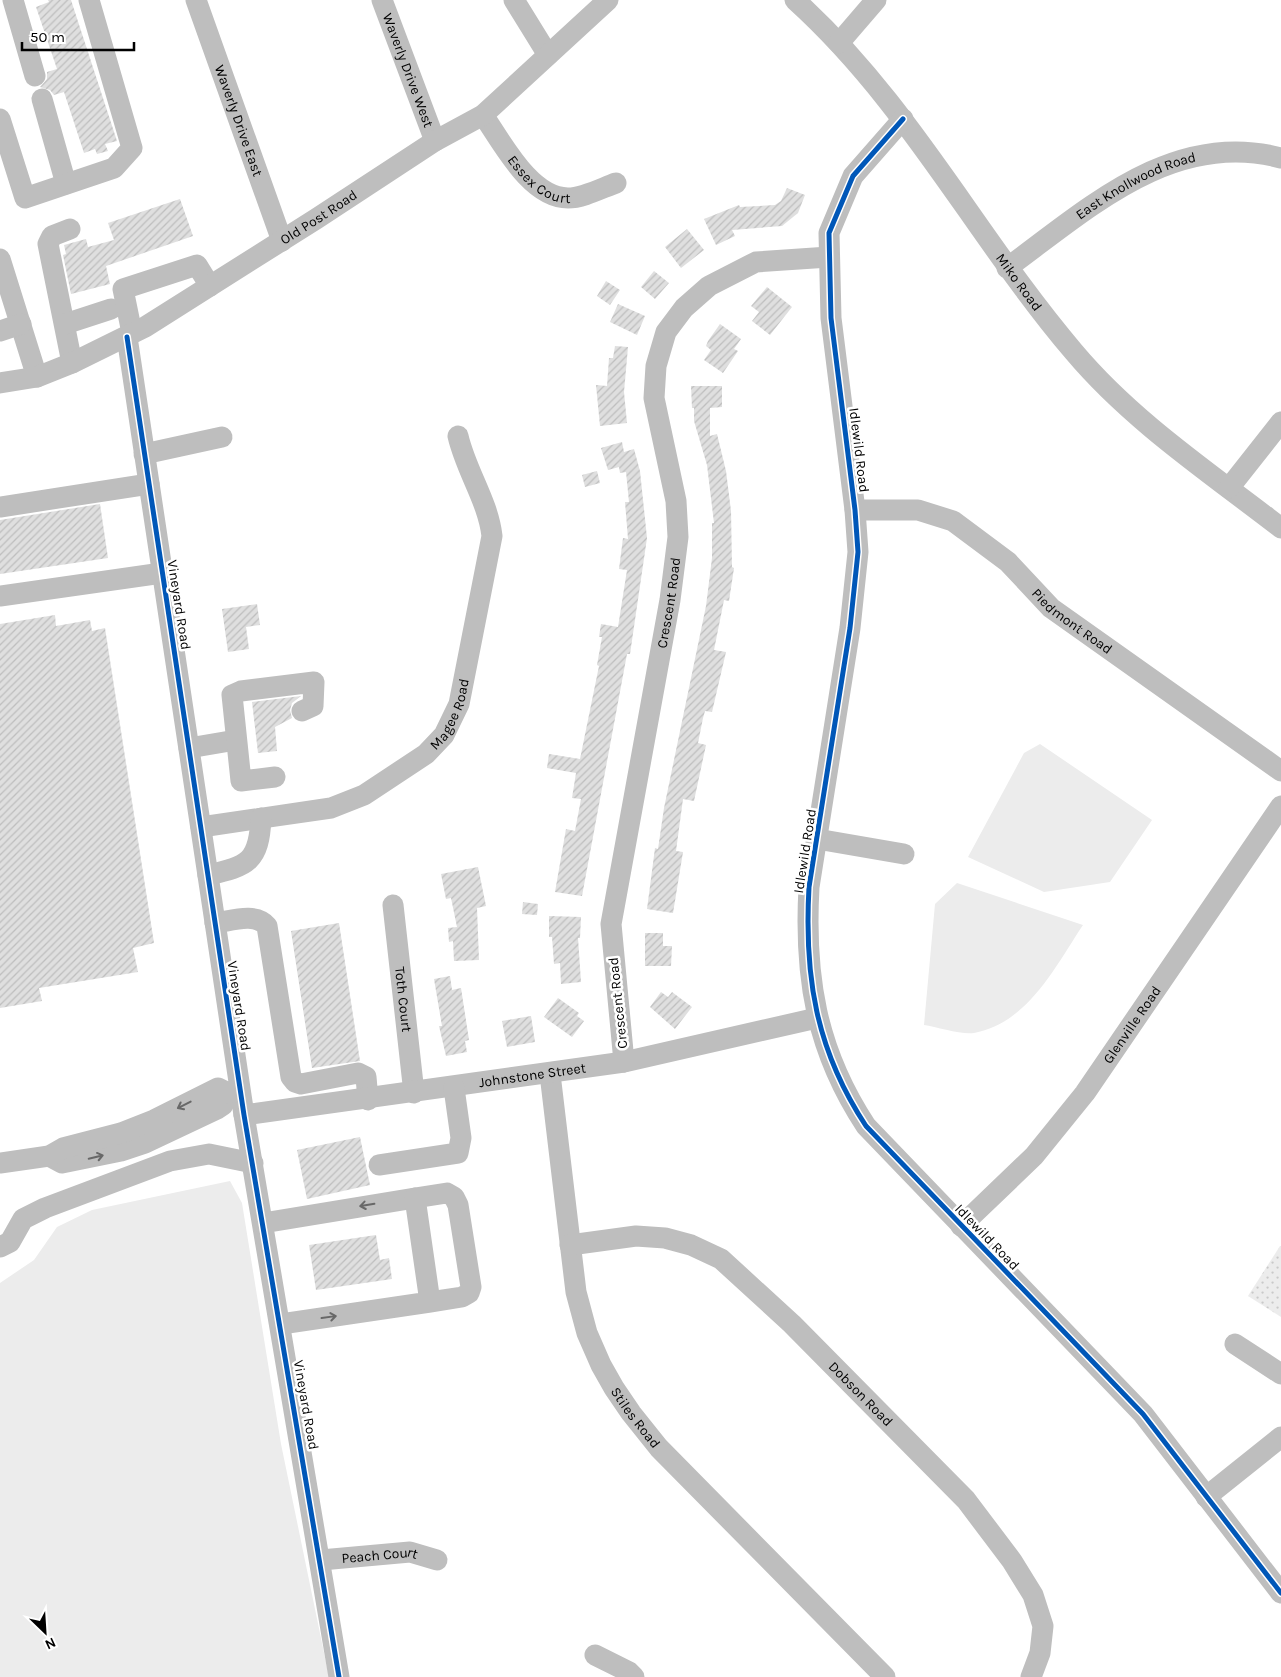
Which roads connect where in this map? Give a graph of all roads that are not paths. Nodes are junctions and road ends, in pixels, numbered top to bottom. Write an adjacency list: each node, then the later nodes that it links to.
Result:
1 (13, 0): 11 (street)
2 (89, 0): 19 (street)
3 (196, 0): 21 (street, Waverly Drive East)
4 (382, 0): 16 (street, Waverly Drive West)
5 (514, 0): 10 (street)
6 (608, 0): 10 (street, Old Post Road)
7 (795, 0): 9 (street, Miko Road)
8 (876, 0): 9 (street)
9 (839, 42): 15 (street, Miko Road)
10 (548, 55): 13 (street, Old Post Road)
11 (35, 76)
12 (42, 99): 19 (street)
13 (483, 115): 16 (street, Old Post Road); 18 (street, Essex Court)
14 (0, 119): 19 (street)
15 (903, 119): 22 (street, Idlewild Road); 24 (street, Miko Road)
16 (435, 141): 21 (street, Old Post Road)
17 (1281, 158): 24 (street, East Knollwood Road)
18 (616, 183)
19 (66, 184)
20 (70, 229): 28 (street)
21 (282, 241): 25 (street, Old Post Road)
22 (829, 257): 41 (street, Idlewild Road); 59 (street, Crescent Road)
23 (0, 259): 27 (street)
24 (1008, 268): 39 (street, Miko Road)
25 (210, 286): 30 (street, Old Post Road); 30 (street, Vineyard Road)
26 (111, 309): 28 (street)
27 (21, 324): 29 (street); 32 (street)
28 (65, 324): 31 (street)
29 (0, 331)
30 (130, 335): 31 (street, Old Post Road); 37 (street, Vineyard Road)
31 (72, 363): 32 (street, Old Post Road)
32 (37, 377): 33 (street, Old Post Road)
33 (0, 383)
34 (1281, 422): 39 (street)
35 (458, 436): 51 (street, Magee Road)
36 (222, 437): 37 (street)
37 (144, 454): 38 (street, Vineyard Road)
38 (149, 484): 40 (street); 43 (street, Vineyard Road)
39 (1229, 488): 42 (street, Miko Road)
40 (0, 507)
41 (855, 510): 48 (street, Piedmont Road); 53 (street, Idlewild Road)
42 (1281, 528)
43 (162, 574): 44 (street); 47 (street, Vineyard Road)
44 (0, 596)
45 (302, 711): 46 (street)
46 (236, 740): 47 (street); 49 (street)
47 (189, 748): 52 (street, Vineyard Road)
48 (1281, 771)
49 (275, 777)
50 (1281, 806): 71 (street, Glenville Road)
51 (261, 818): 52 (street, Magee Road); 55 (street)
52 (201, 827): 55 (street, Vineyard Road)
53 (818, 839): 54 (street); 58 (street, Idlewild Road)
54 (904, 854)
55 (208, 874): 57 (street, Vineyard Road)
56 (393, 905): 63 (street, Toth Court)
57 (215, 923): 62 (street, Vineyard Road); 64 (street)
58 (817, 1018): 59 (street, Johnstone Street); 71 (street, Idlewild Road)
59 (624, 1062): 60 (street, Johnstone Street)
60 (550, 1074): 61 (street, Johnstone Street); 72 (street, Stiles Road)
61 (454, 1088): 63 (street, Johnstone Street); 68 (street)
62 (234, 1090): 65 (street, Vineyard Road); 66 (street)
63 (414, 1093): 64 (street, Johnstone Street)
64 (368, 1100): 65 (street, Johnstone Street)
65 (244, 1115): 67 (street, Vineyard Road)
66 (0, 1163)
67 (253, 1163): 70 (street, Vineyard Road); 73 (street)
68 (380, 1165)
69 (415, 1198): 70 (street, one-way to 70); 74 (street); 74 (street)
70 (263, 1222): 75 (street, Vineyard Road)
71 (961, 1226): 79 (street, Idlewild Road)
72 (570, 1245): 86 (street, Stiles Road); 87 (street, Dobson Road)
73 (0, 1247)
74 (430, 1302): 75 (street, one-way to 74)
75 (281, 1324): 80 (street, Vineyard Road)
76 (1235, 1344): 77 (street)
77 (1281, 1374)
78 (1281, 1437): 79 (street)
79 (1206, 1497): 82 (street, Idlewild Road)
80 (321, 1560): 81 (street, Peach Court); 84 (street, Vineyard Road)
81 (437, 1560)
82 (1281, 1593)
83 (595, 1654): 85 (street)
84 (339, 1677)
85 (634, 1677)
86 (885, 1677)
87 (1031, 1677)

